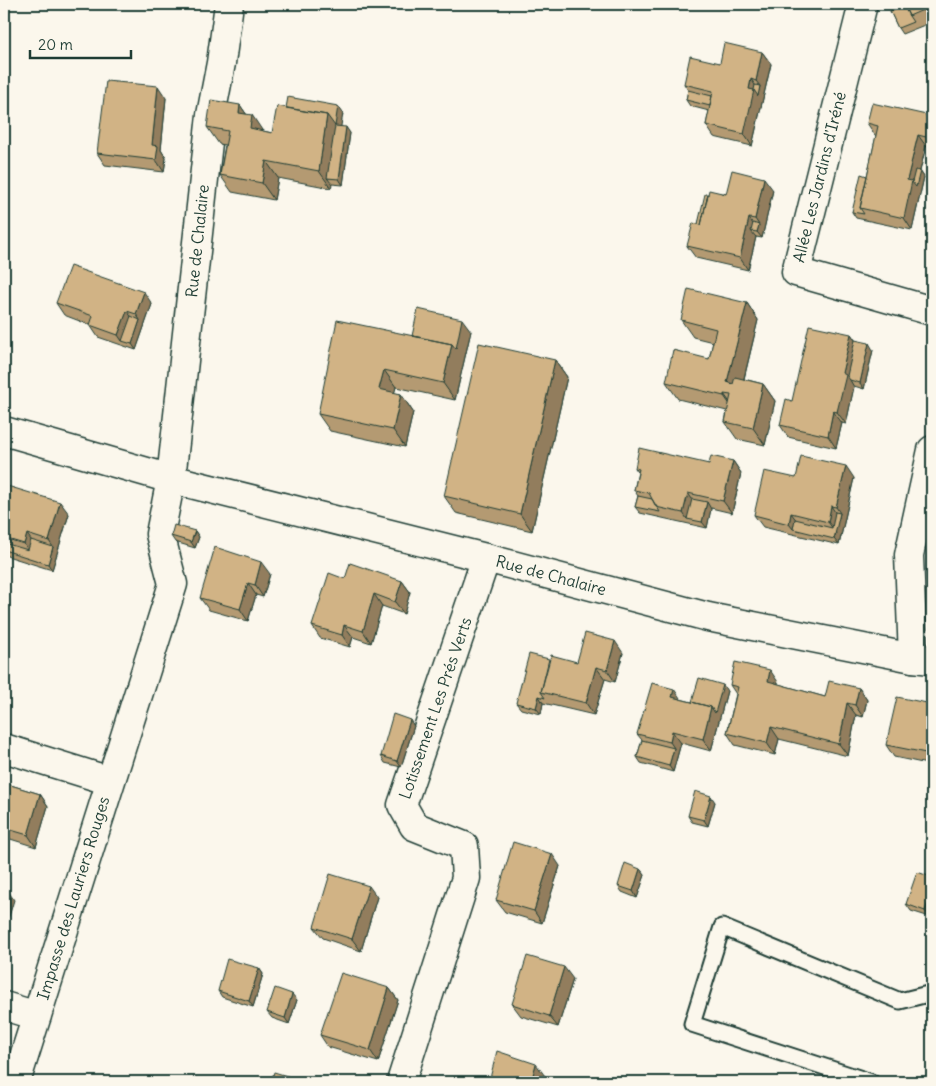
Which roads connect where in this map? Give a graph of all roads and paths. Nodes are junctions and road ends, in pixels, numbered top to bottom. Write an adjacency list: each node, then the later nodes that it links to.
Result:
1 (229, 4): 6 (street, Rue de Chalaire)
2 (863, 4): 3 (street, Allée Les Jardins d'Iréné)
3 (932, 311)
4 (4, 431): 6 (street, Rue de Chalaire)
5 (932, 450): 8 (street)
6 (171, 479): 7 (street, Rue de Chalaire); 10 (street, Impasse des Lauriers Rouges)
7 (486, 558): 8 (street, Rue de Chalaire); 15 (street, Lotissement Les Prés Verts)
8 (923, 659)
9 (4, 748): 10 (street, Impasse des Lauriers Rouges)
10 (110, 781): 13 (street, Impasse des Lauriers Rouges)
11 (932, 993): 16 (lane)
12 (4, 1006): 13 (street, Impasse des Lauriers Rouges)
13 (37, 1016): 14 (street, Impasse des Lauriers Rouges)
14 (16, 1082)
15 (401, 1082)
16 (871, 1082)

